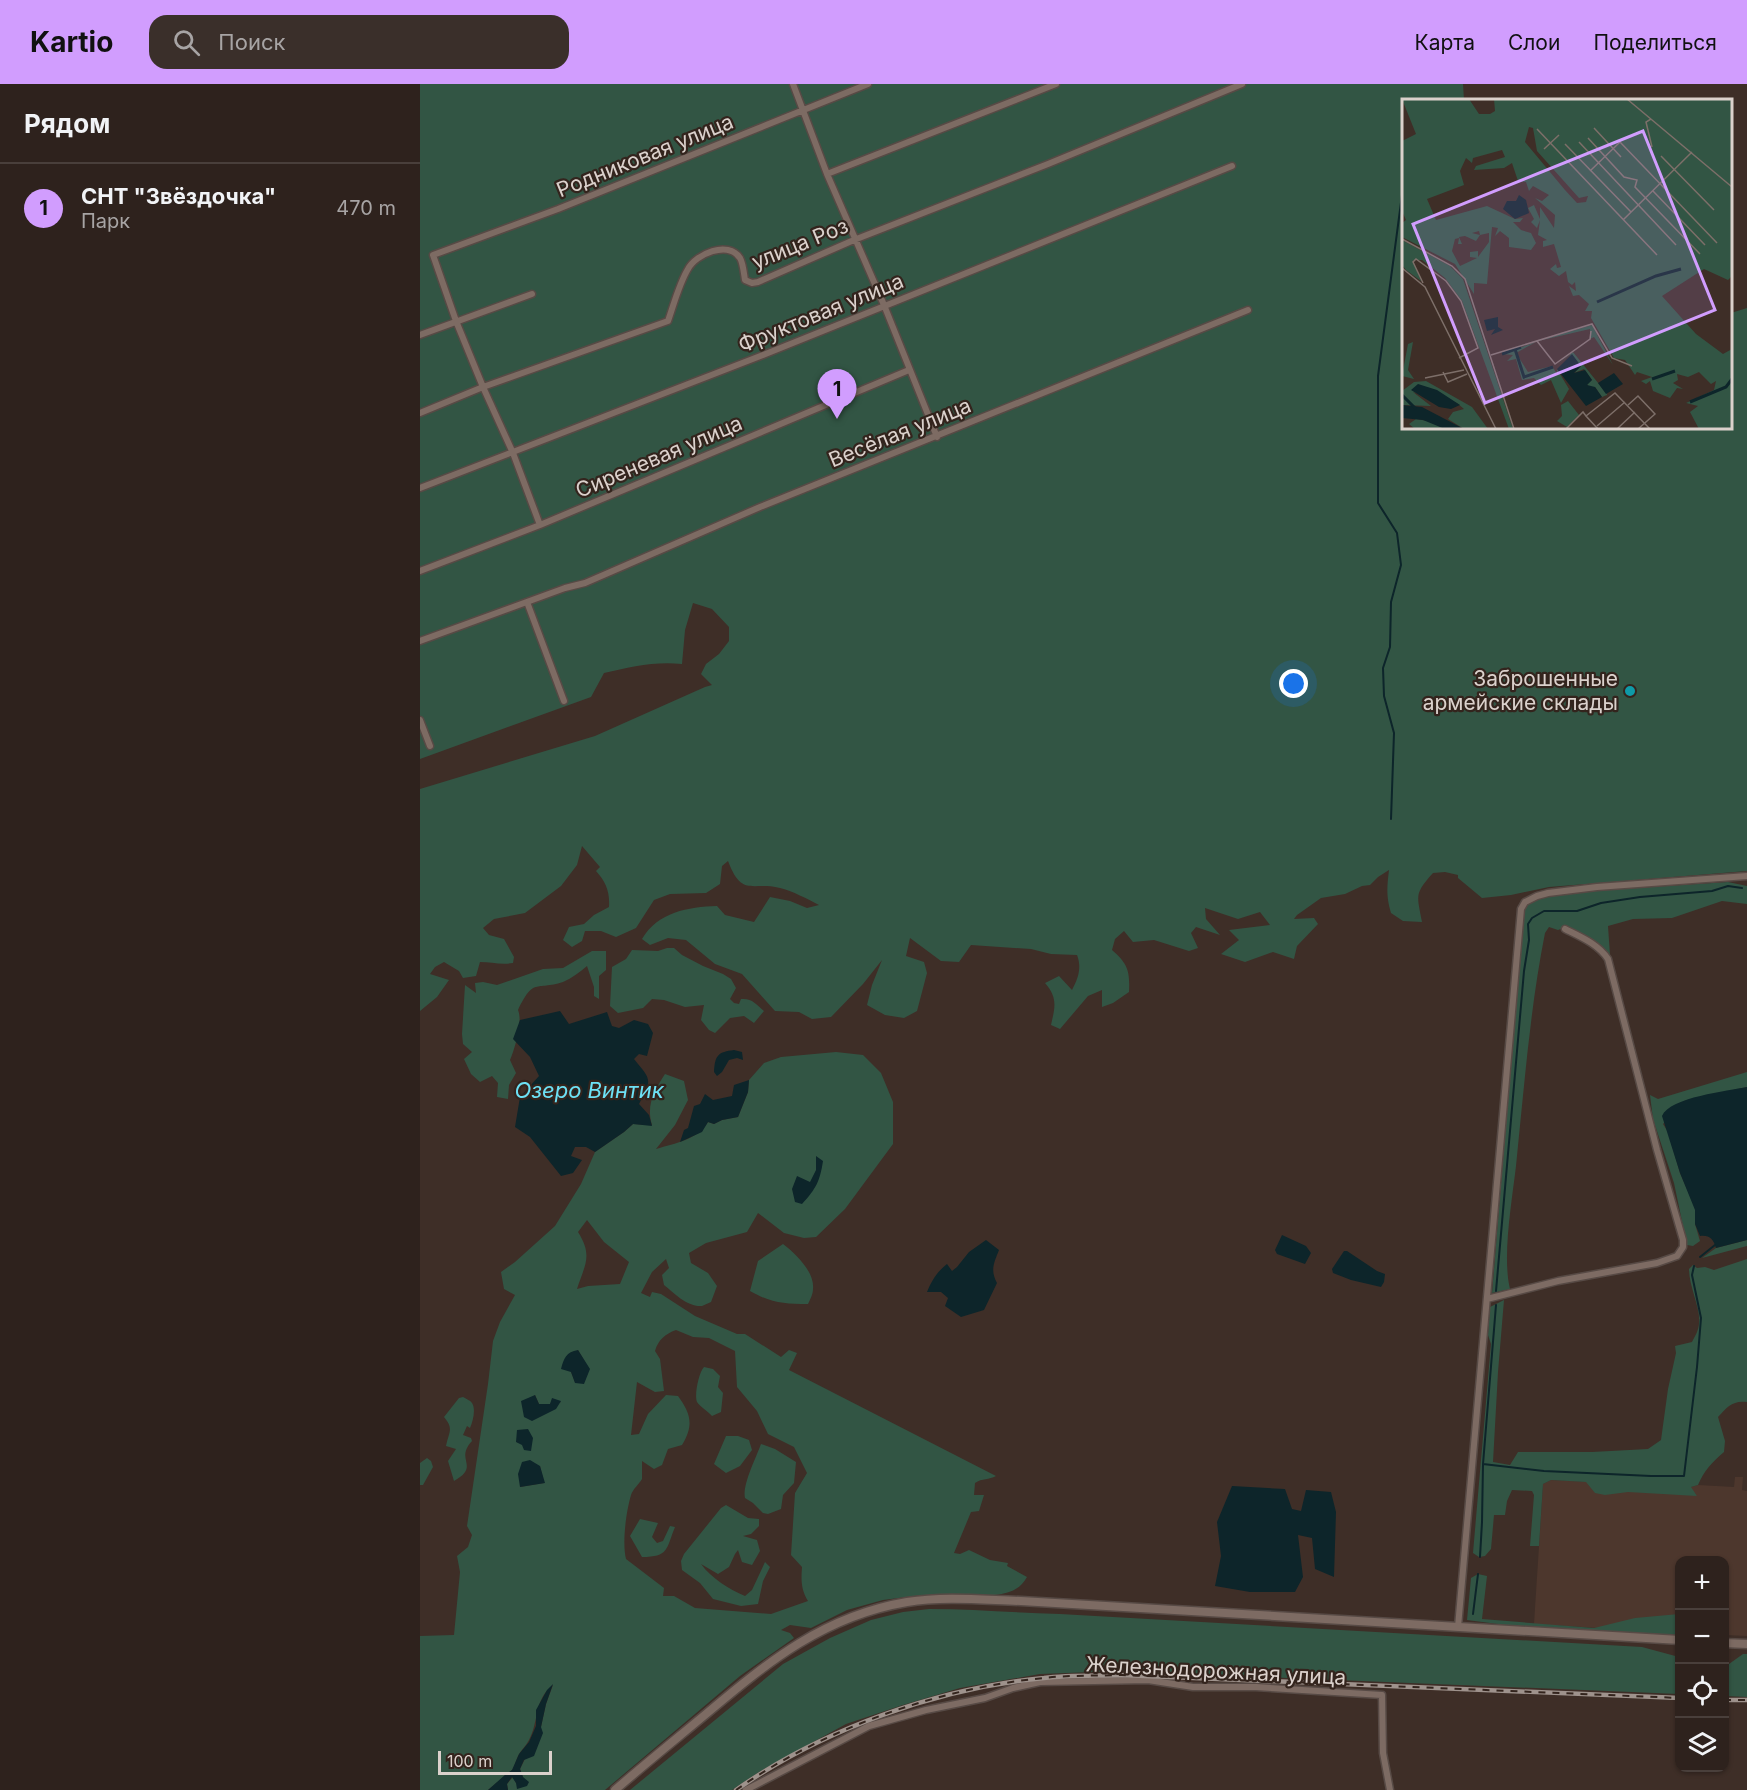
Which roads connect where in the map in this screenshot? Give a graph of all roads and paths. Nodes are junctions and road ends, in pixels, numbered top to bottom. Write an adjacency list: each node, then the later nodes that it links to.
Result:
1 (794, 84): 5 (street)
2 (868, 84): 5 (street, Родниковая улица)
3 (1056, 84): 7 (street)
4 (1242, 84): 8 (street, улица Роз)
5 (803, 109): 7 (street); 12 (street, Родниковая улица)
6 (1232, 166): 10 (street, Фруктовая улица)
7 (827, 174): 8 (street)
8 (854, 240): 10 (street); 15 (street, улица Роз)
9 (532, 294): 12 (street)
10 (884, 305): 14 (street); 18 (street, Фруктовая улица)
11 (1248, 310): 17 (street, Весёлая улица)
12 (456, 321): 13 (street); 15 (street)
13 (420, 335)
14 (909, 370): 17 (street); 20 (street, Сиреневая улица)
15 (483, 387): 16 (street, улица Роз); 18 (street)
16 (420, 412)
17 (937, 437): 22 (street, Весёлая улица)
18 (513, 453): 19 (street, Фруктовая улица); 20 (street)
19 (420, 488)
20 (540, 525): 21 (street, Сиреневая улица)
21 (420, 571)
22 (527, 602): 23 (street, Весёлая улица); 24 (street)
23 (420, 641)
24 (564, 701)
25 (420, 720): 26 (street)
26 (430, 746)
27 (1747, 876): 29 (street)
28 (1564, 929): 29 (street)
29 (1487, 1299): 30 (street)
30 (1458, 1627): 31 (main road); 34 (main road)
31 (1675, 1640)
32 (1729, 1643): 33 (main road)
33 (1747, 1644)
34 (615, 1790)
35 (746, 1790): 36 (street, Железнодорожная улица)
36 (1390, 1790)

